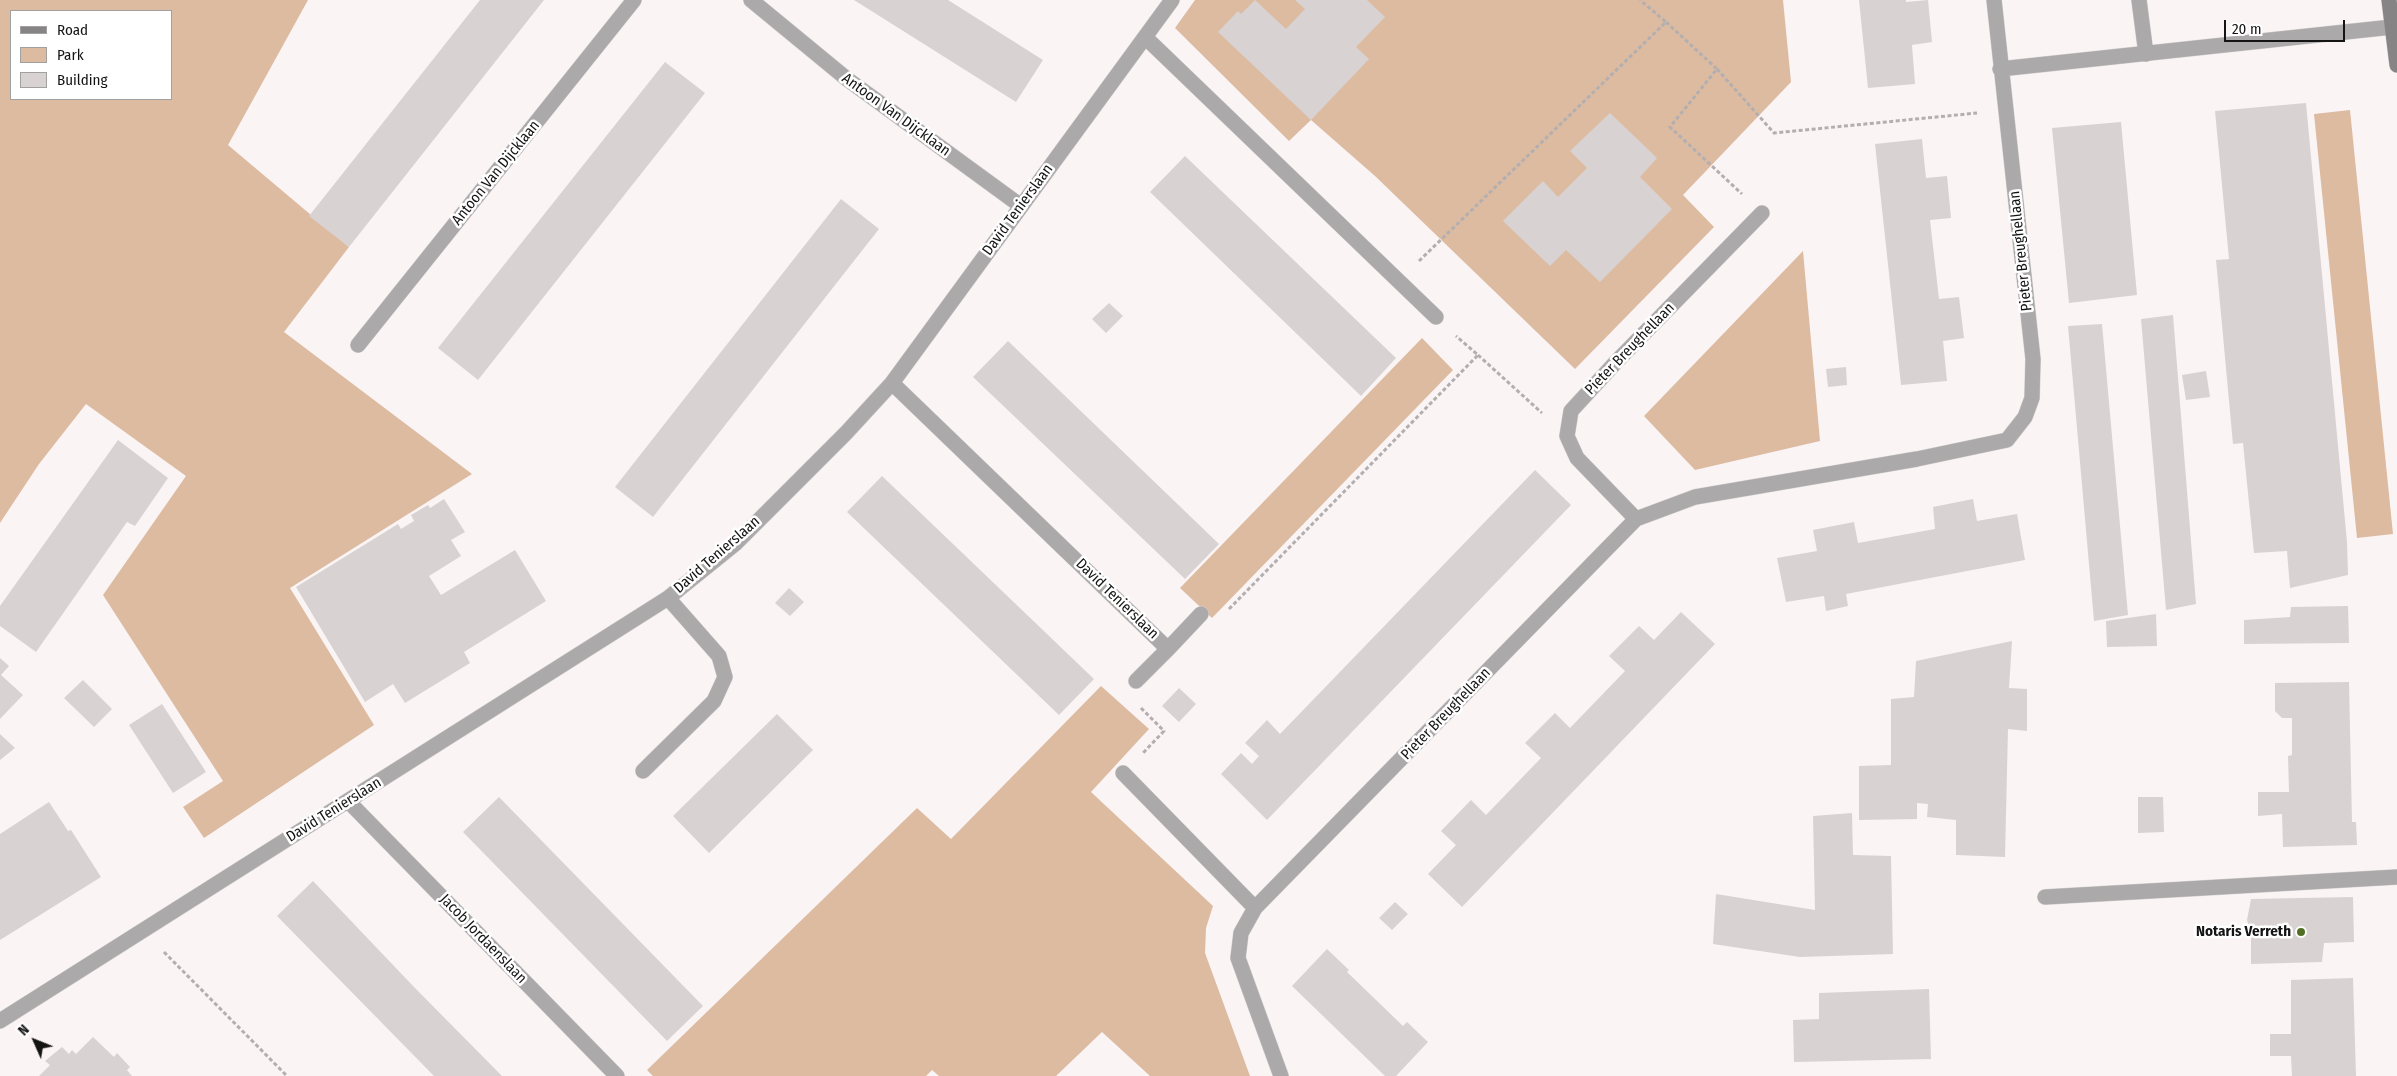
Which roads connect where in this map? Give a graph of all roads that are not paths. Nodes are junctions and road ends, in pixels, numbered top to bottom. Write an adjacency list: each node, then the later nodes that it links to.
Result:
1 (634, 0): 15 (street, Antoon Van Dijcklaan)
2 (751, 0): 12 (street, Antoon Van Dijcklaan)
3 (1172, 0): 8 (street, David Tenierslaan)
4 (1994, 0): 11 (street)
5 (2139, 0): 9 (street)
6 (2389, 0): 7 (street)
7 (2392, 27): 9 (street); 10 (street)
8 (1145, 37): 12 (street, David Tenierslaan); 14 (street)
9 (2146, 54): 11 (street)
10 (2397, 65)
11 (2000, 69): 17 (street, Pieter Breughellaan)
12 (1021, 206): 16 (street, David Tenierslaan)
13 (1762, 213): 17 (street, Pieter Breughellaan)
14 (1436, 317)
15 (358, 345)
16 (892, 383): 18 (street, David Tenierslaan); 20 (street, David Tenierslaan)
17 (1636, 519): 27 (street, Pieter Breughellaan)
18 (668, 598): 22 (street, David Tenierslaan); 24 (street, David Tenierslaan)
19 (1201, 614): 20 (street, David Tenierslaan)
20 (1168, 649): 21 (street, David Tenierslaan)
21 (1136, 681)
22 (643, 771)
23 (1123, 773): 27 (street)
24 (348, 801): 28 (street, David Tenierslaan); 29 (street, Jacob Jordaenslaan)
25 (2397, 876): 26 (street)
26 (2045, 897)
27 (1255, 908): 30 (street, Pieter Breughellaan)
28 (0, 1021)
29 (617, 1076)
30 (1281, 1076)

